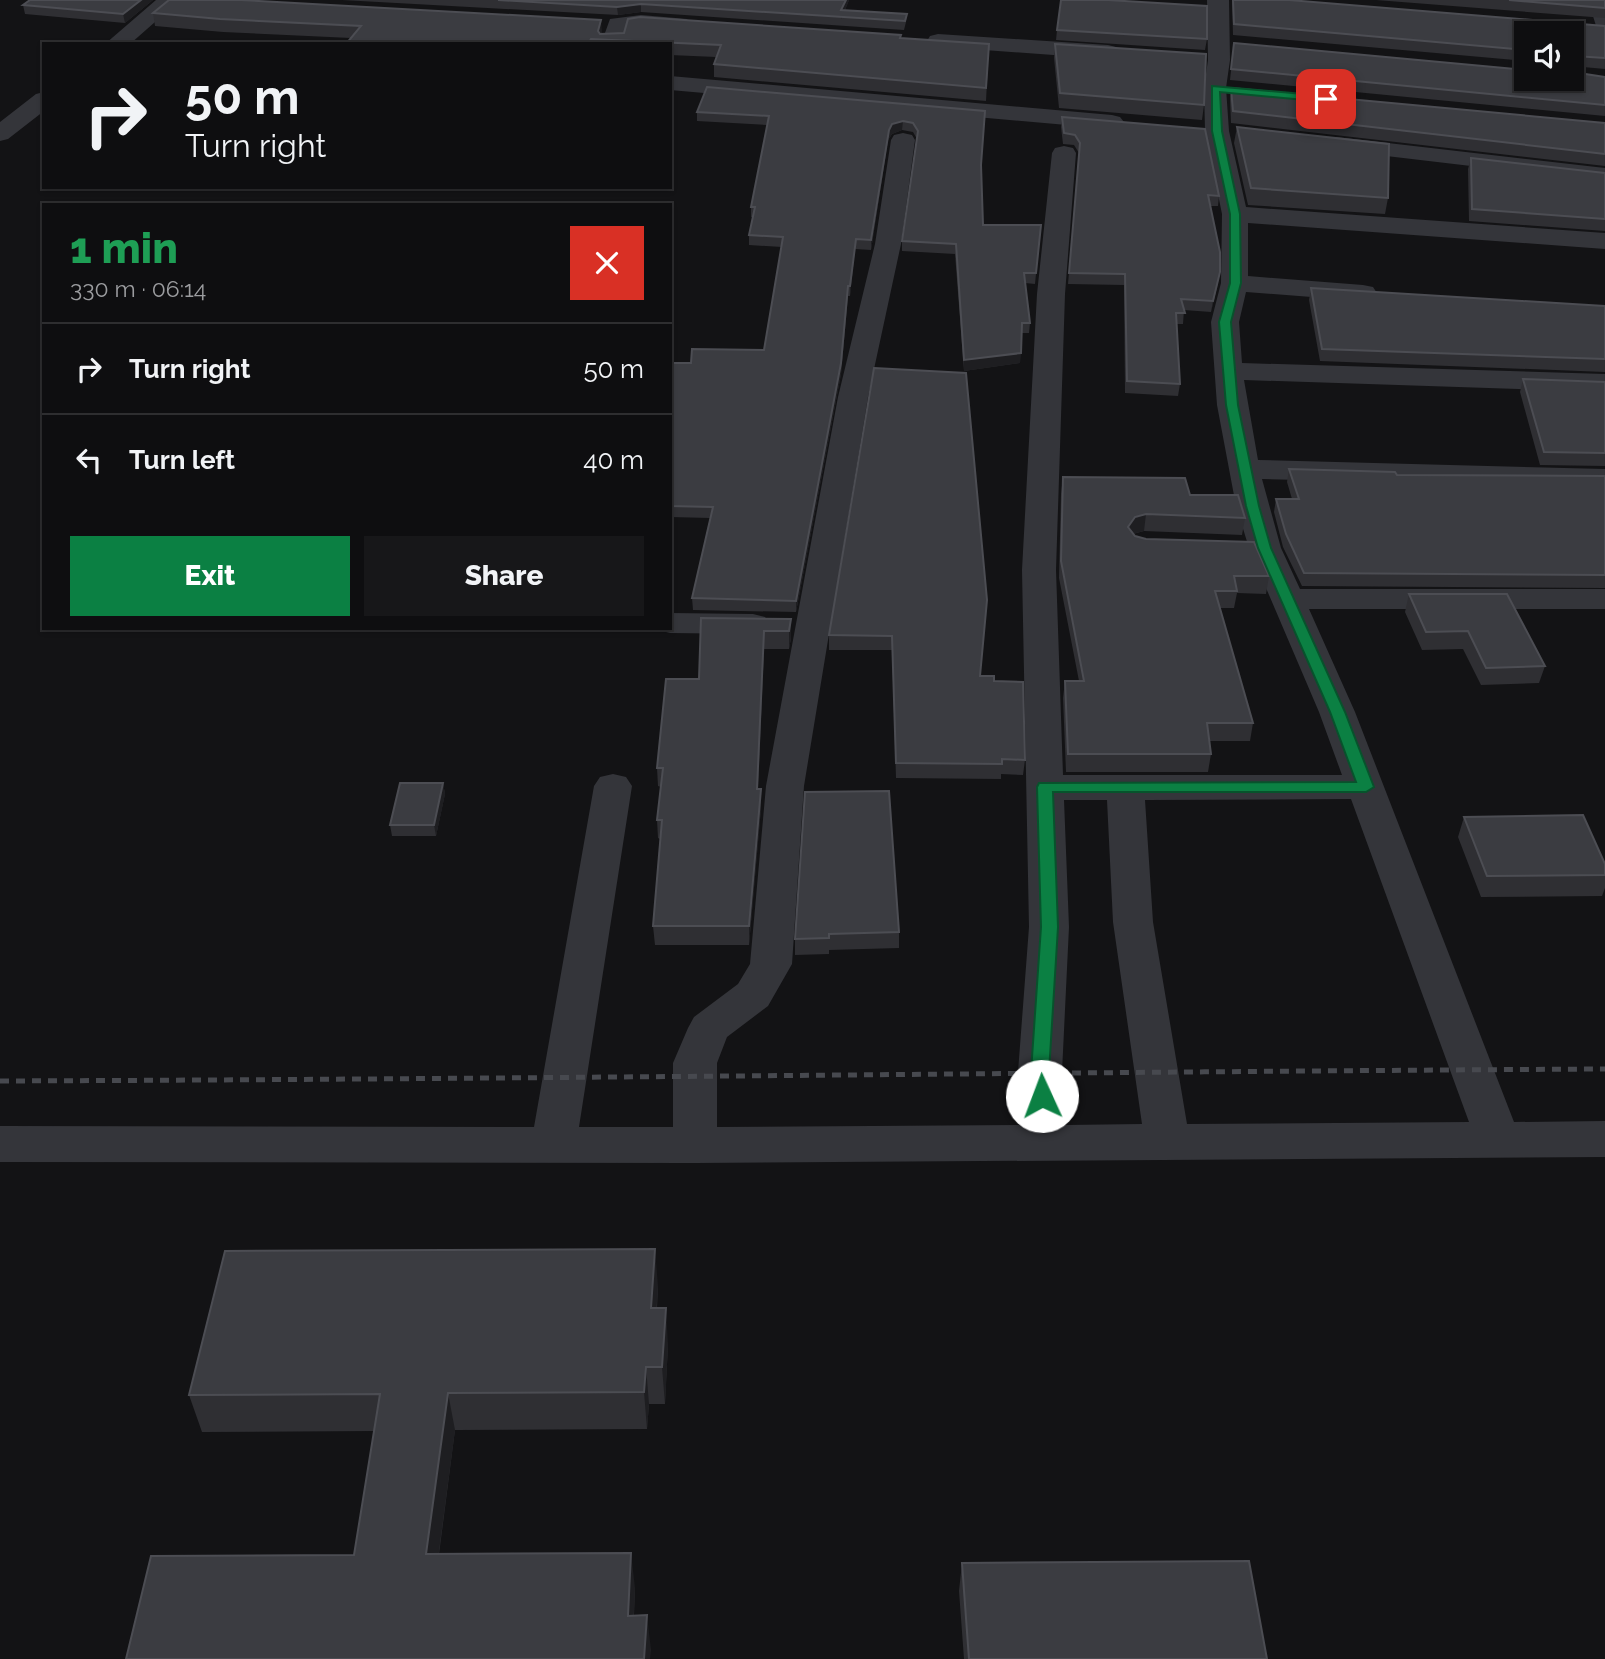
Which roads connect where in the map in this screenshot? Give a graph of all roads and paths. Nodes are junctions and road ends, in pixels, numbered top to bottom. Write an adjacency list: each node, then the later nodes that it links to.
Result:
1 (169, 0): 12 (street)
2 (178, 0): 4 (street)
3 (1599, 0): 9 (street)
4 (192, 1)
5 (1210, 5): 22 (street)
6 (591, 22): 10 (street)
7 (696, 25): 10 (street)
8 (1584, 26): 9 (street)
9 (1605, 26)
10 (615, 34)
11 (916, 40): 13 (street)
12 (118, 42)
13 (1122, 53)
14 (672, 83): 16 (street)
15 (42, 101): 17 (street)
16 (1135, 124)
17 (0, 134)
18 (903, 140): 33 (street)
19 (1314, 142): 21 (street)
20 (1064, 153): 35 (street)
21 (1605, 175)
22 (1235, 214): 23 (street); 24 (street)
23 (1605, 241)
24 (1236, 283): 25 (street); 26 (street)
25 (1393, 295)
26 (1229, 371): 27 (street); 28 (street)
27 (1605, 383)
28 (1244, 469): 29 (street); 30 (street)
29 (1605, 478)
30 (1287, 599): 31 (street); 36 (street)
31 (1605, 599)
32 (672, 623): 33 (street)
33 (815, 625): 44 (street)
34 (613, 786): 43 (street)
35 (1045, 787): 37 (street); 41 (street)
36 (1366, 787): 37 (street); 39 (street)
37 (1126, 789): 40 (street)
38 (1605, 1139): 39 (street)
39 (1498, 1140): 40 (street)
40 (1168, 1142): 41 (street)
41 (1045, 1143): 44 (street)
42 (0, 1144): 43 (street)
43 (554, 1144): 44 (street)
44 (695, 1145)

